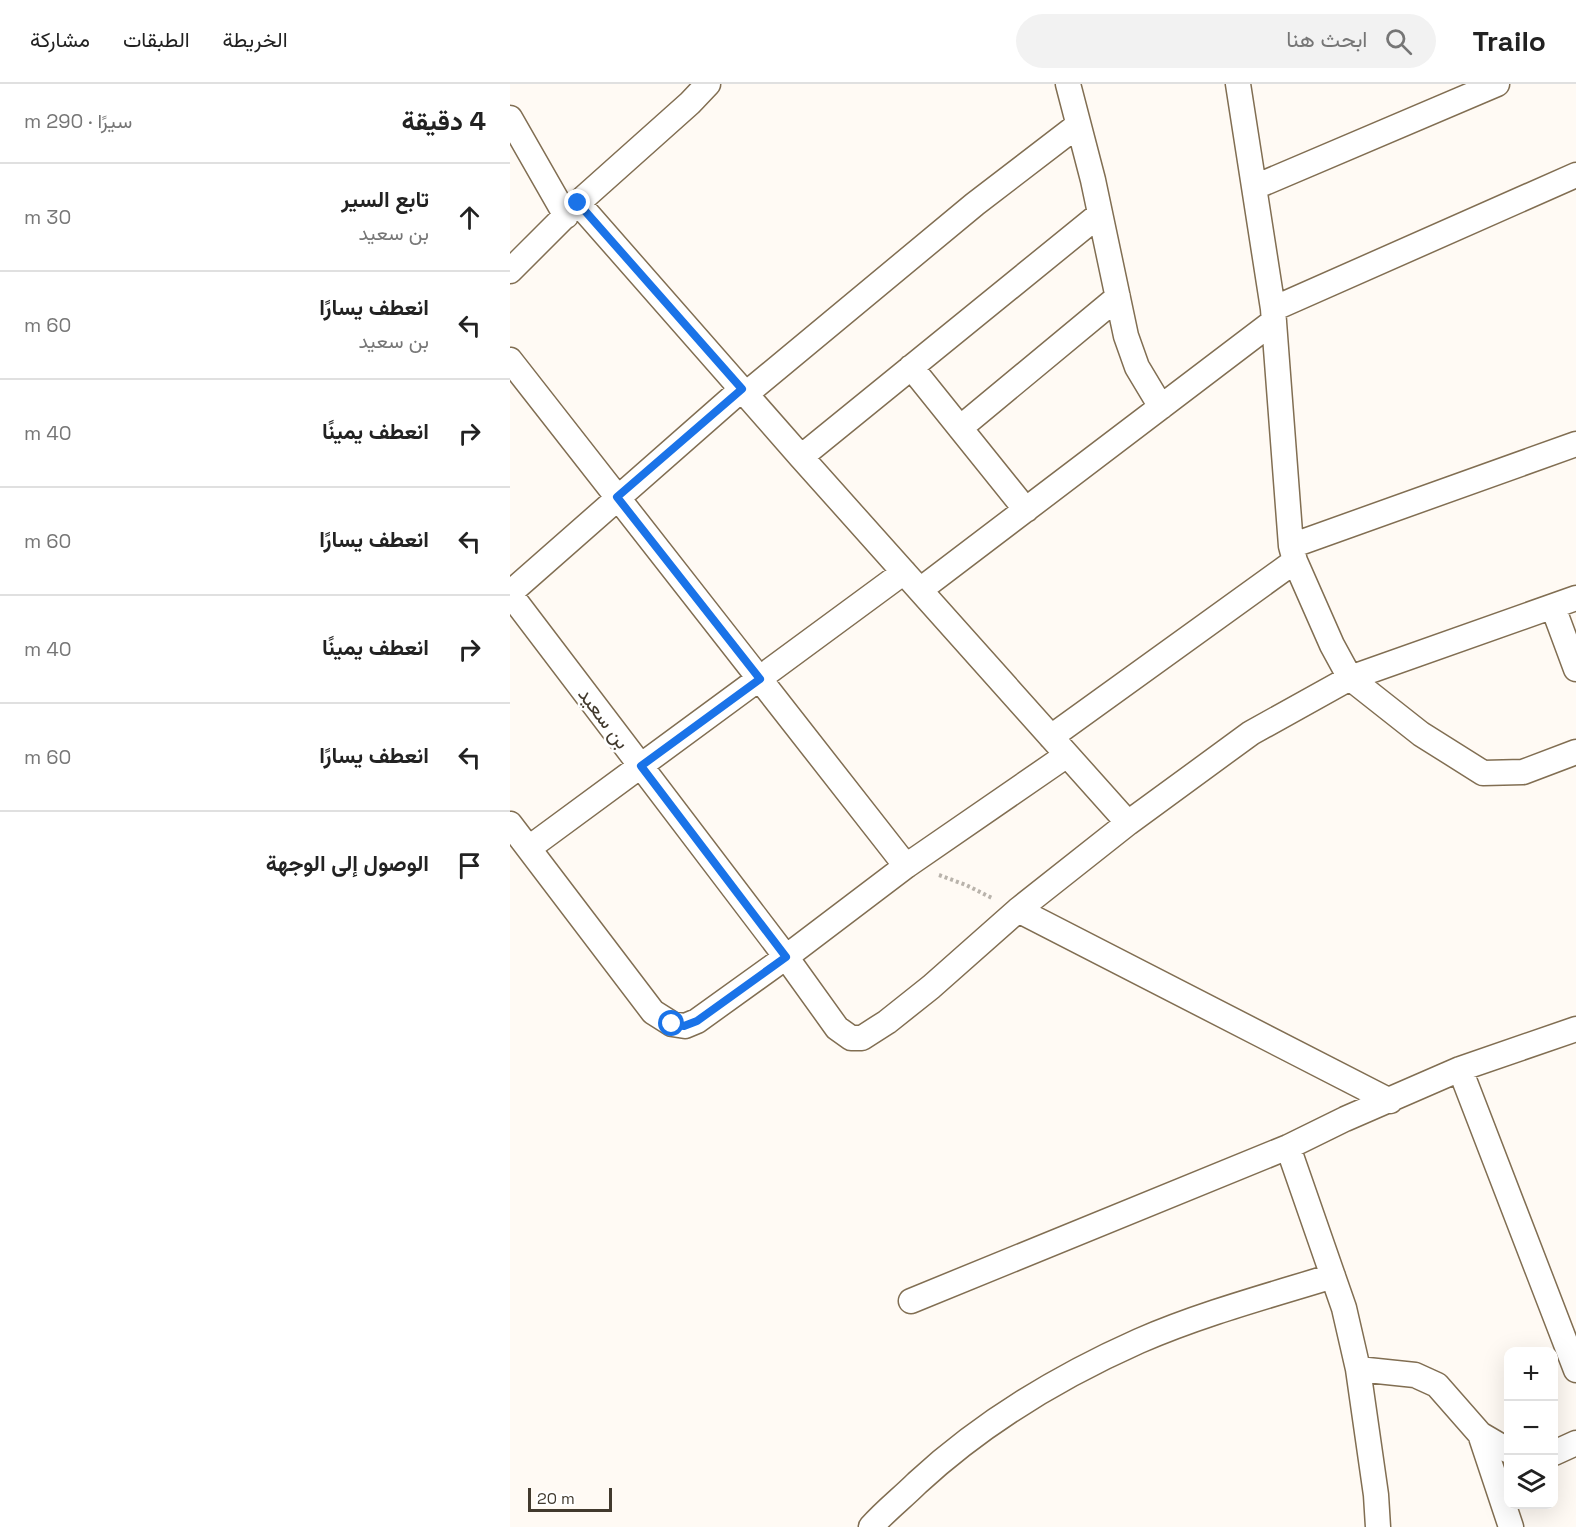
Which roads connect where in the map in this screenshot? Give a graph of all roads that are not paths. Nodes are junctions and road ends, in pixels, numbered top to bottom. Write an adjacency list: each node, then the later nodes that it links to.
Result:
1 (708, 84): 9 (street)
2 (1068, 84): 6 (street)
3 (1239, 84): 8 (street)
4 (1497, 84): 8 (street)
5 (510, 118): 9 (street)
6 (1078, 125): 10 (street); 16 (street)
7 (1576, 175): 13 (street)
8 (1254, 188): 13 (street)
9 (572, 209): 11 (street); 16 (street)
10 (1100, 214): 12 (street); 15 (street)
11 (510, 271)
12 (1118, 297): 17 (street); 18 (street)
13 (1274, 315): 17 (street); 23 (street)
14 (510, 360): 21 (street)
15 (911, 367): 18 (street); 20 (street)
16 (744, 392): 20 (street); 21 (street)
17 (1161, 407): 22 (street)
18 (960, 428): 22 (street)
19 (1576, 444): 23 (street)
20 (801, 457): 24 (street)
21 (617, 497): 26 (street); 31 (street)
22 (1026, 510): 25 (street)
23 (1293, 554): 30 (street); 32 (street)
24 (904, 572): 25 (street); 31 (street)
25 (920, 590): 32 (street)
26 (510, 594): 35 (street, بن سعيد)
27 (1576, 598): 28 (street)
28 (1553, 607): 29 (street); 30 (street)
29 (1576, 669)
30 (1350, 678): 33 (street); 37 (street)
31 (760, 679): 35 (street); 39 (street)
32 (1051, 737): 34 (street)
33 (1576, 752)
34 (1067, 755): 37 (street); 39 (street)
35 (641, 766): 38 (street); 41 (street, بن سعيد)
36 (510, 824): 38 (street)
37 (1128, 824): 40 (street)
38 (529, 848): 41 (street)
39 (906, 866): 41 (street)
40 (1018, 910): 41 (street, بن سعيد); 44 (street)
41 (786, 957)
42 (1576, 1031): 43 (street)
43 (1460, 1069): 44 (street); 49 (street)
44 (1390, 1101): 45 (street)
45 (1288, 1147): 46 (street); 47 (street)
46 (1333, 1276): 48 (street); 54 (street)
47 (911, 1301)
48 (1358, 1369): 50 (street); 55 (street)
49 (1576, 1370)
50 (1480, 1434): 52 (street); 56 (street)
51 (1576, 1443): 53 (street)
52 (1504, 1448)
53 (1558, 1451)
54 (871, 1527)
55 (1378, 1527)
56 (1510, 1527)

